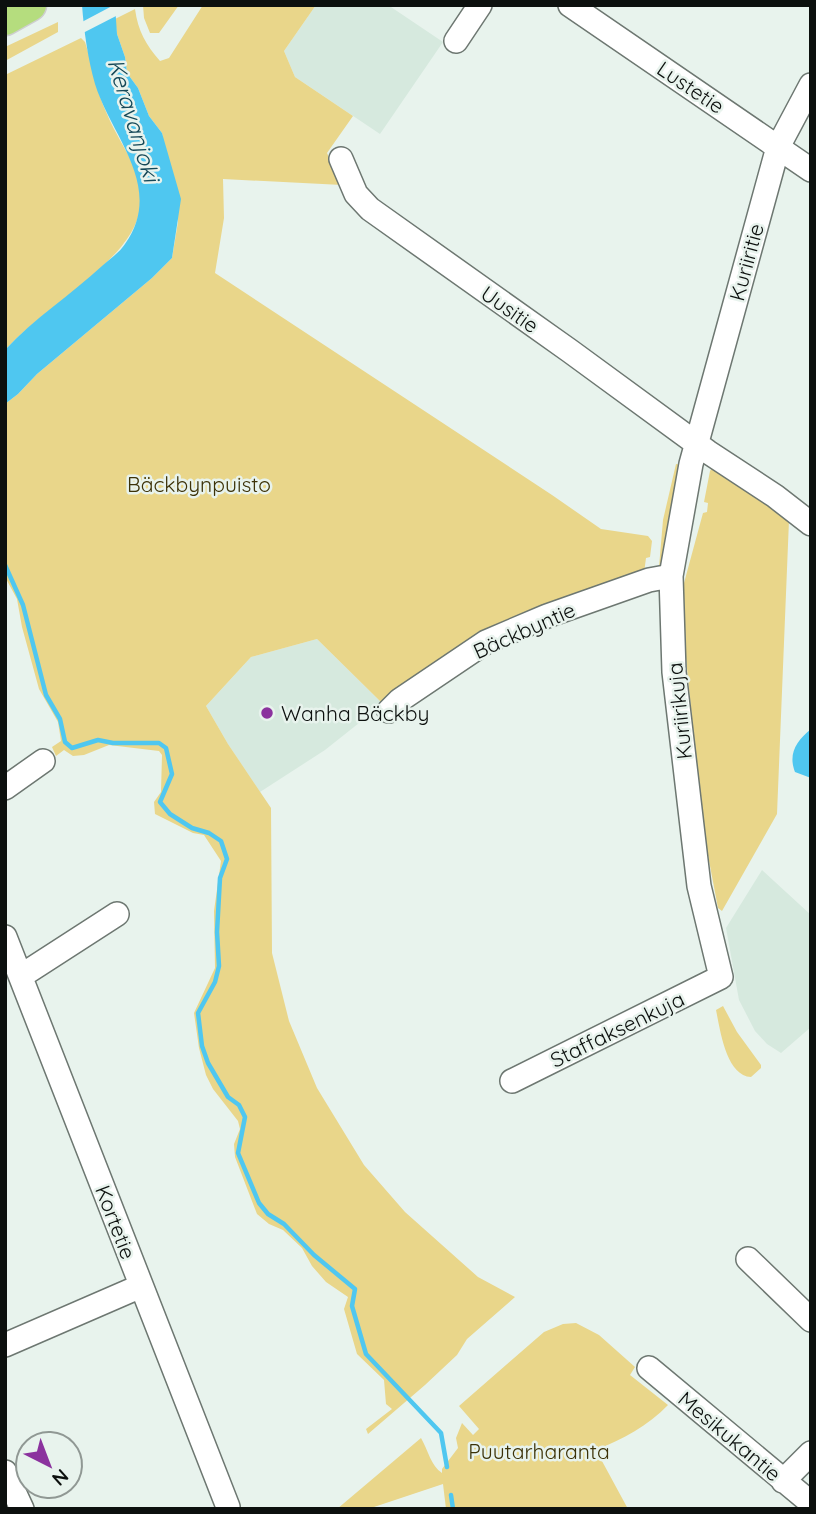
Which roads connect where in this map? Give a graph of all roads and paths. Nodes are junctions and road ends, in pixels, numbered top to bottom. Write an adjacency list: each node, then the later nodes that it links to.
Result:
1 (30, 5): 4 (highway)
2 (480, 5): 5 (street)
3 (570, 5): 7 (street, Lustetie)
4 (5, 19)
5 (456, 41)
6 (811, 85): 7 (street, Kuriiritie)
7 (778, 147): 9 (street, Lustetie); 10 (street, Kuriiritie)
8 (341, 159): 10 (street, Uusitie)
9 (811, 170)
10 (696, 444): 11 (street, Uusitie); 12 (street, Kuriirikuja)
11 (811, 524)
12 (671, 576): 13 (street, Bäckbyntie); 19 (street, Kuriirikuja)
13 (389, 711)
14 (43, 761): 15 (street)
15 (5, 788)
16 (117, 914): 18 (street)
17 (5, 937): 18 (street, Kortetie)
18 (21, 976): 22 (street, Kortetie)
19 (721, 977): 20 (street, Staffaksenkuja)
20 (512, 1081)
21 (748, 1259): 23 (street)
22 (141, 1286): 24 (street); 30 (street, Kortetie)
23 (811, 1320)
24 (5, 1345)
25 (649, 1368): 28 (street, Mesikukantie)
26 (811, 1453): 28 (street)
27 (5, 1472): 31 (street)
28 (783, 1481): 29 (street, Mesikukantie)
29 (811, 1503)
30 (228, 1507)
31 (22, 1509)

